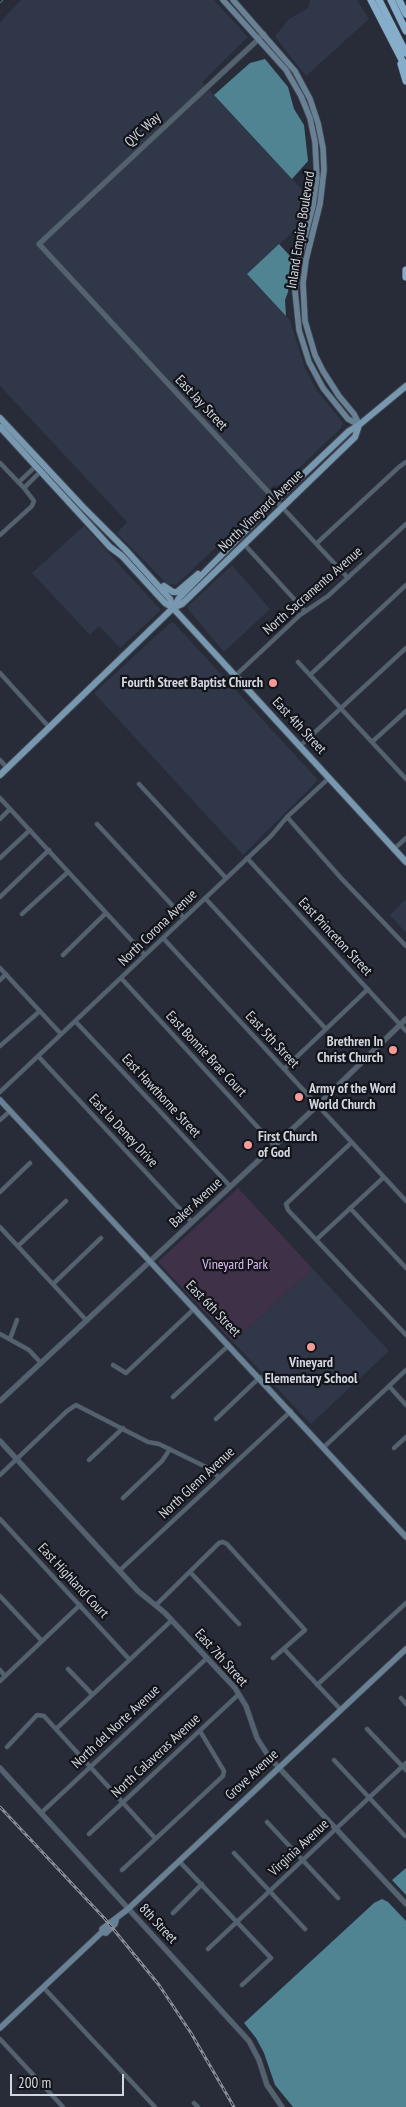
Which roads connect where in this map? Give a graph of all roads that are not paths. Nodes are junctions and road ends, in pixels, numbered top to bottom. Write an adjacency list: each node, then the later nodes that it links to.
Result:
1 (224, 0): 9 (main road)
2 (233, 0): 9 (main road)
3 (371, 0): 10 (highway)
4 (379, 0): 11 (highway)
5 (391, 0): 8 (highway)
6 (399, 0): 7 (highway)
7 (406, 14)
8 (406, 31)
9 (262, 37): 14 (street, QVC Way); 19 (main road, Inland Empire Boulevard)
10 (397, 50): 12 (highway); 13 (highway)
11 (406, 53)
12 (406, 68)
13 (406, 80)
14 (39, 244): 27 (street, East Jay Street)
15 (406, 270): 16 (highway)
16 (406, 277)
17 (405, 388): 19 (main road, North Vineyard Avenue)
18 (0, 418): 34 (main road, East 4th Street)
19 (359, 425): 27 (main road, North Vineyard Avenue); 28 (main road, North Vineyard Avenue)
20 (0, 427): 23 (main road, East 4th Street)
21 (406, 462): 32 (street)
22 (0, 463): 25 (street)
23 (36, 466): 24 (main road, East 4th Street); 25 (street)
24 (41, 471): 26 (street); 39 (main road, East 4th Street)
25 (18, 482): 26 (street)
26 (24, 488): 30 (street)
27 (276, 500): 28 (street, East Jay Street); 31 (main road, North Vineyard Avenue)
28 (282, 507): 32 (street, East Jay Street); 33 (main road, North Vineyard Avenue)
29 (406, 524): 37 (street, North Sacramento Avenue)
30 (0, 535)
31 (239, 537): 35 (main road); 36 (main road, North Vineyard Avenue)
32 (317, 543): 37 (street, East Jay Street)
33 (244, 544): 35 (main road, North Vineyard Avenue); 40 (street)
34 (125, 549): 36 (main road); 39 (main road, East 4th Street)
35 (218, 570): 39 (main road, North Vineyard Avenue)
36 (206, 572): 39 (main road, North Vineyard Avenue)
37 (348, 578): 40 (street, North Sacramento Avenue)
38 (406, 585): 44 (street)
39 (173, 608): 45 (main road, East 4th Street); 48 (main road, North Vineyard Avenue)
40 (305, 611): 45 (street, North Sacramento Avenue)
41 (406, 648): 46 (street)
42 (298, 662): 44 (street)
43 (0, 673): 48 (street)
44 (310, 675): 46 (street)
45 (235, 676): 50 (main road, East 4th Street)
46 (340, 708): 49 (street); 50 (street)
47 (406, 711): 49 (street)
48 (50, 727): 52 (main road, North Vineyard Avenue)
49 (372, 742): 54 (street)
50 (300, 746): 55 (main road, East 4th Street)
51 (0, 760): 52 (street)
52 (7, 768): 53 (main road, North Vineyard Avenue)
53 (0, 775)
54 (405, 776)
55 (329, 778): 59 (street, North Corona Avenue); 64 (main road, East 4th Street)
56 (139, 784): 70 (street)
57 (0, 798): 58 (street)
58 (10, 809): 60 (street); 62 (street)
59 (287, 817): 67 (street, North Corona Avenue); 77 (street)
60 (0, 818)
61 (97, 824): 75 (street)
62 (30, 830): 65 (street); 66 (street)
63 (406, 838): 64 (street)
64 (394, 849): 68 (main road, East 4th Street)
65 (49, 850): 69 (street); 71 (street)
66 (0, 858)
67 (247, 858): 70 (street, North Corona Avenue); 84 (street, East Princeton Street)
68 (406, 862)
69 (68, 872): 73 (street); 74 (street)
70 (226, 878): 72 (street, North Corona Avenue)
71 (0, 897)
72 (205, 898): 75 (street, North Corona Avenue); 89 (street)
73 (106, 913): 78 (street); 79 (street)
74 (22, 914)
75 (184, 918): 76 (street, North Corona Avenue)
76 (163, 938): 79 (street, North Corona Avenue); 94 (street, East 5th Street)
77 (406, 946)
78 (63, 955)
79 (145, 955): 82 (street, North Corona Avenue)
80 (0, 968): 81 (street)
81 (6, 974): 83 (street); 85 (street)
82 (121, 978): 87 (street, North Corona Avenue); 101 (street, East Bonnie Brae Court)
83 (0, 980)
84 (368, 989): 88 (street, East Princeton Street); 89 (street)
85 (40, 1012): 91 (street); 92 (street)
86 (406, 1020): 88 (street, Baker Avenue)
87 (75, 1021): 91 (street, North Corona Avenue); 104 (street, East Hawthorne Street)
88 (401, 1026): 90 (street, East Princeton Street); 97 (street, Baker Avenue)
89 (326, 1029): 94 (street)
90 (406, 1031)
91 (62, 1034): 93 (street, North Corona Avenue)
92 (0, 1046)
93 (38, 1056): 95 (street, North Corona Avenue); 109 (street, East la Deney Drive)
94 (284, 1069): 97 (street, East 5th Street)
95 (0, 1092)
96 (0, 1100): 98 (main road, East 6th Street)
97 (318, 1105): 100 (street, East 5th Street); 101 (street, Baker Avenue)
98 (10, 1111): 99 (street); 114 (main road, East 6th Street)
99 (0, 1120)
100 (352, 1142): 103 (street, East 5th Street); 112 (street)
101 (274, 1144): 104 (street, Baker Avenue)
102 (30, 1163): 105 (street)
103 (384, 1177): 106 (street, East 5th Street); 108 (street)
104 (230, 1186): 109 (street, Baker Avenue)
105 (0, 1192)
106 (406, 1200)
107 (66, 1201): 113 (street)
108 (350, 1208): 112 (street); 115 (street)
109 (192, 1222): 114 (street, Baker Avenue)
110 (0, 1227): 113 (street)
111 (101, 1238): 116 (street)
112 (317, 1239): 121 (street)
113 (18, 1246): 116 (street)
114 (150, 1261): 117 (main road, East 6th Street); 119 (street, Baker Avenue)
115 (406, 1268)
116 (53, 1284): 119 (street)
117 (195, 1308): 123 (main road, East 6th Street); 125 (street)
118 (17, 1320): 122 (street)
119 (87, 1321): 124 (street, Baker Avenue)
120 (0, 1334): 122 (street)
121 (406, 1334)
122 (10, 1339): 124 (street)
123 (229, 1344): 127 (main road, East 6th Street); 129 (street)
124 (41, 1363): 130 (street, Baker Avenue)
125 (114, 1365)
126 (406, 1370): 128 (street)
127 (260, 1378): 132 (main road, East 6th Street); 133 (street)
128 (389, 1386): 131 (street); 137 (street)
129 (173, 1397)
130 (0, 1401)
131 (406, 1405)
132 (291, 1411): 137 (main road, East 6th Street); 143 (street, North Glenn Avenue)
133 (216, 1419)
134 (123, 1428): 139 (street); 140 (street); 141 (street)
135 (406, 1437): 138 (street)
136 (0, 1441): 140 (street, East 7th Street)
137 (324, 1447): 146 (main road, East 6th Street)
138 (394, 1448)
139 (170, 1449): 143 (street); 144 (street)
140 (17, 1460): 142 (street); 147 (street, East 7th Street)
141 (89, 1460)
142 (0, 1475)
143 (219, 1478): 147 (street, North Glenn Avenue)
144 (123, 1498)
145 (0, 1519): 152 (street, East Highland Court)
146 (406, 1536)
147 (120, 1571): 151 (street, East 7th Street)
148 (190, 1572): 151 (street); 154 (street); 156 (street)
149 (0, 1596): 155 (street)
150 (406, 1603): 165 (street)
151 (156, 1605): 153 (street, East 7th Street)
152 (80, 1606): 155 (street); 160 (street, East Highland Court)
153 (172, 1620): 158 (street, East 7th Street); 160 (street)
154 (239, 1624)
155 (42, 1641): 163 (street)
156 (284, 1649): 159 (street); 165 (street)
157 (406, 1649): 170 (main road, Grove Avenue)
158 (207, 1658): 167 (street, East 7th Street); 176 (street, North del Norte Avenue)
159 (273, 1658)
160 (129, 1659): 166 (street)
161 (68, 1669): 166 (street)
162 (0, 1670): 163 (street)
163 (5, 1676): 164 (street)
164 (0, 1681)
165 (317, 1685): 170 (street)
166 (92, 1694): 171 (street)
167 (239, 1694): 173 (street, North Calaveras Avenue); 179 (street, East 7th Street)
168 (401, 1698): 169 (street)
169 (406, 1704)
170 (341, 1710): 179 (main road, Grove Avenue)
171 (56, 1729): 174 (street); 176 (street)
172 (367, 1729): 177 (street)
173 (200, 1731): 181 (street, North Calaveras Avenue); 187 (street)
174 (7, 1747)
175 (334, 1760): 180 (street)
176 (90, 1766): 181 (street); 182 (street, North del Norte Avenue)
177 (405, 1766): 180 (street, Virginia Avenue)
178 (0, 1768): 182 (street, 8th Street)
179 (278, 1768): 184 (street, East 7th Street); 190 (main road, Grove Avenue)
180 (369, 1798): 184 (street, Virginia Avenue); 186 (street)
181 (122, 1803): 185 (street, North Calaveras Avenue); 187 (street)
182 (41, 1813): 196 (street, 8th Street)
183 (267, 1822): 189 (street)
184 (336, 1829): 189 (street, Virginia Avenue); 195 (street, East 7th Street)
185 (88, 1834)
186 (405, 1836)
187 (155, 1838): 191 (street)
188 (234, 1853): 193 (street)
189 (302, 1860): 193 (street, Virginia Avenue); 194 (street)
190 (179, 1861): 192 (street); 196 (main road, Grove Avenue)
191 (122, 1870)
192 (202, 1884): 197 (street); 198 (street)
193 (270, 1891): 198 (street, Virginia Avenue); 199 (street)
194 (338, 1898)
195 (406, 1904)
196 (128, 1909): 202 (main road, Grove Avenue); 209 (street, 8th Street)
197 (174, 1913)
198 (236, 1921): 200 (street, Virginia Avenue); 201 (street)
199 (305, 1929)
200 (208, 1949)
201 (242, 1985)
202 (43, 1987): 203 (main road, Grove Avenue); 207 (street)
203 (0, 2028)
204 (0, 2039): 206 (street)
205 (194, 2103): 208 (street)
206 (63, 2107)
207 (155, 2107)
208 (198, 2107)
209 (282, 2107)

